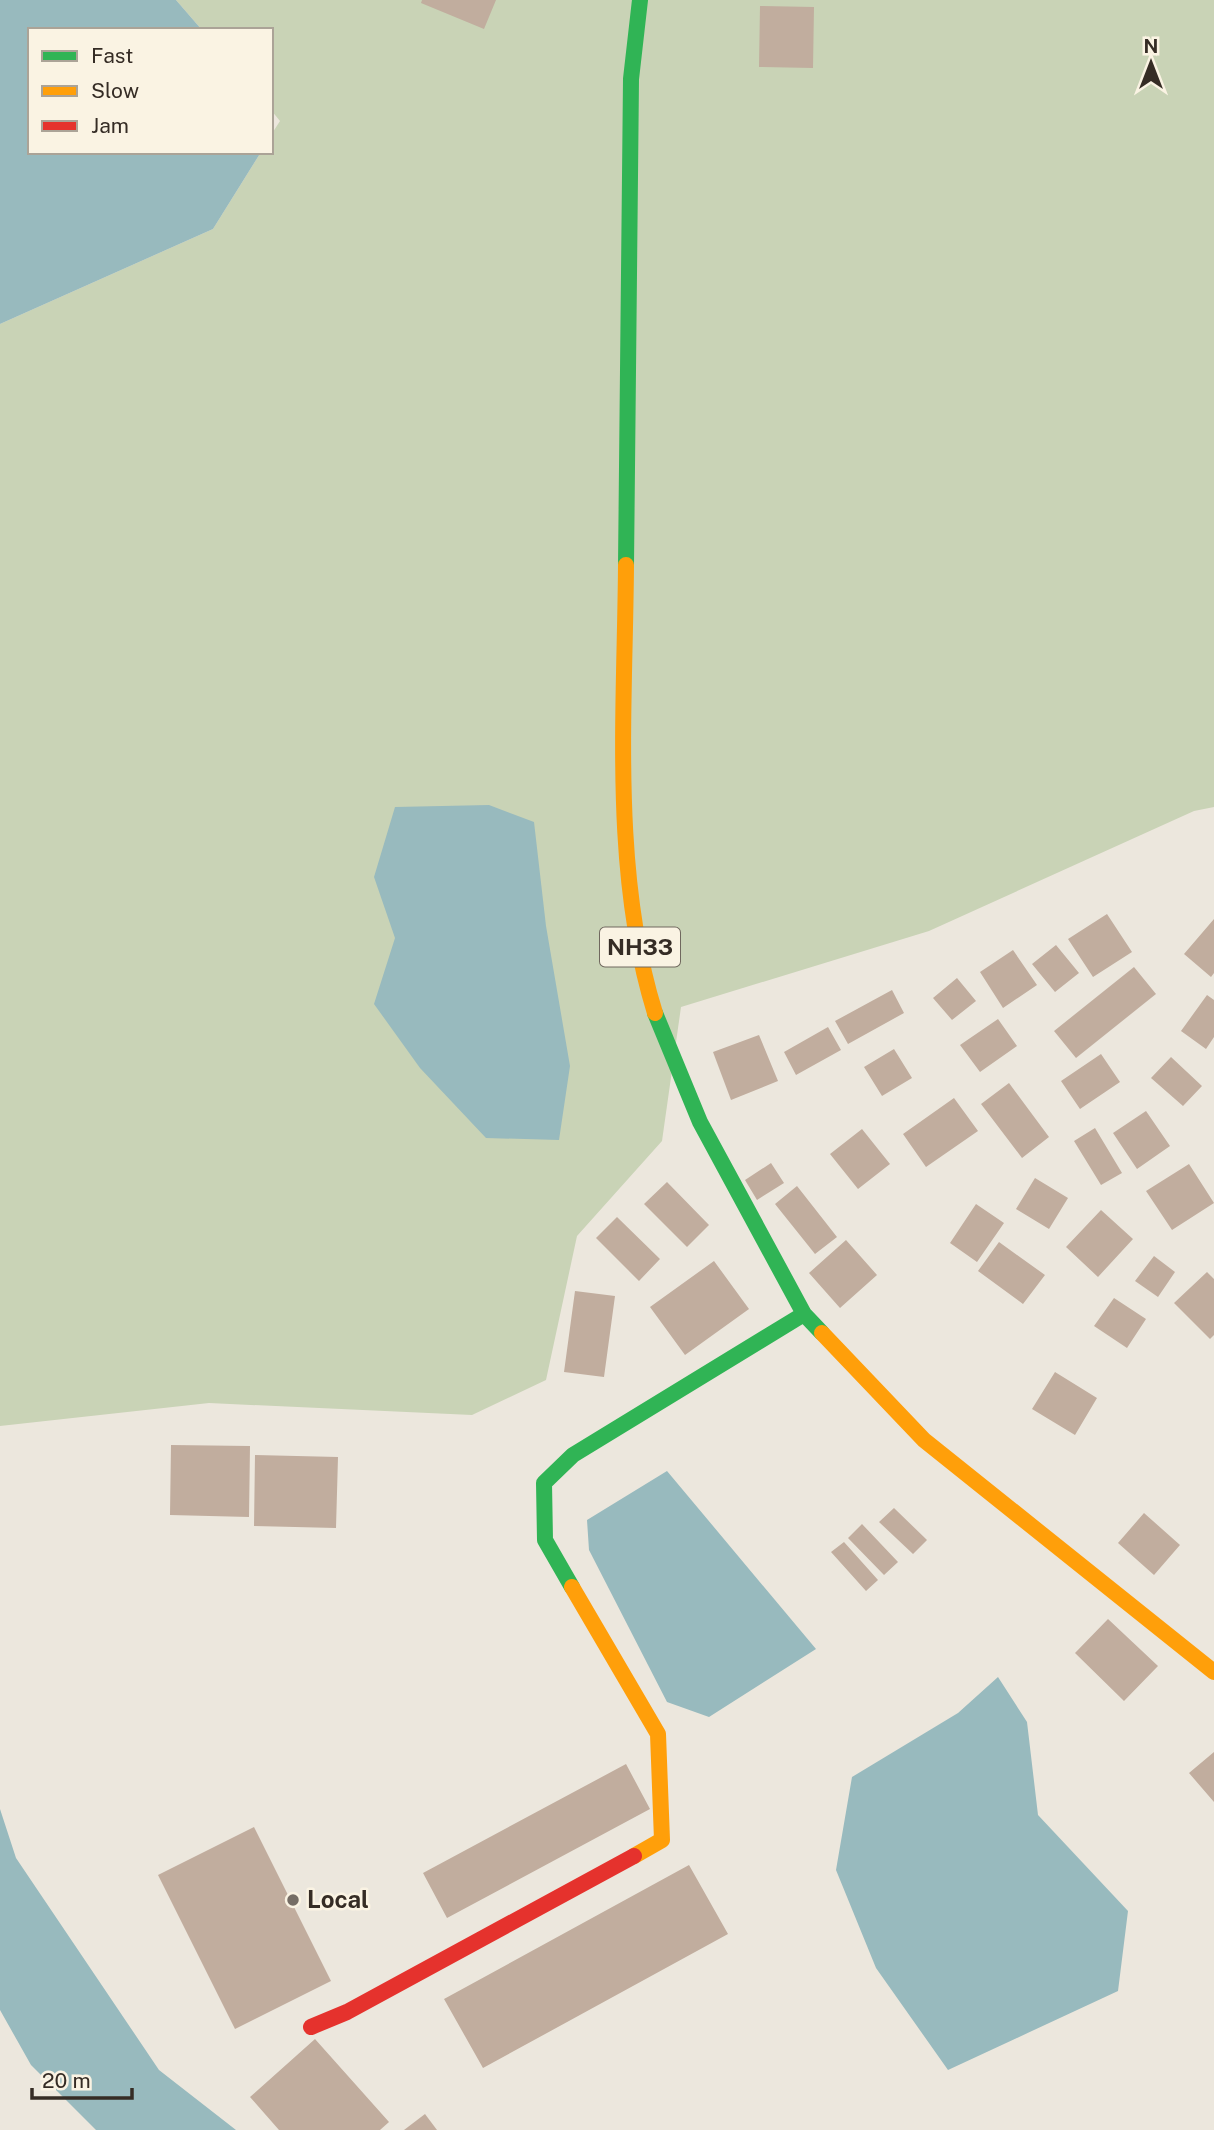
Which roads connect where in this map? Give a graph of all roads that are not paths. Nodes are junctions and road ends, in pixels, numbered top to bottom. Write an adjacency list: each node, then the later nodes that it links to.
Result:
1 (640, 0): 2 (main road, NH33)
2 (804, 1314): 3 (main road, NH33); 4 (main road)
3 (1214, 1672)
4 (311, 2027)

